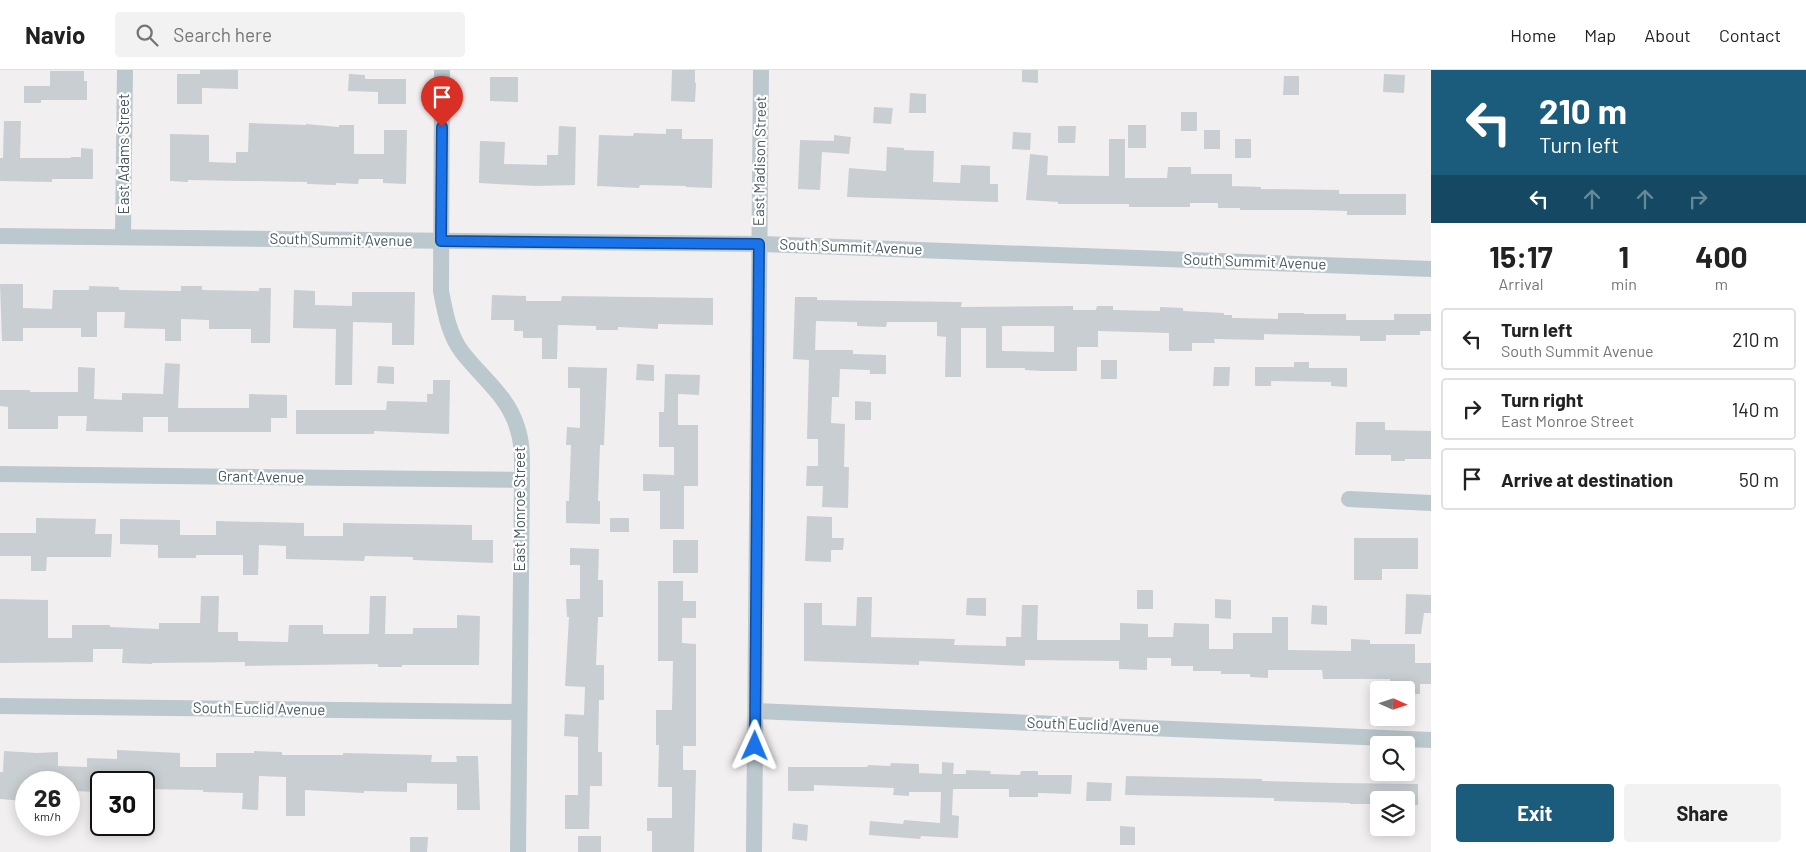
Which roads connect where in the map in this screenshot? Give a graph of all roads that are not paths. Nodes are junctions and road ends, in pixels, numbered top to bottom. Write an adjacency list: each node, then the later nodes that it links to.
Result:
1 (125, 70): 5 (street, East Adams Street)
2 (442, 70): 6 (street, East Monroe Street)
3 (761, 70): 7 (street, East Madison Street)
4 (0, 236): 5 (street, South Summit Avenue)
5 (123, 237): 6 (street, South Summit Avenue)
6 (441, 241): 7 (street, South Summit Avenue); 10 (street, East Monroe Street)
7 (759, 244): 8 (street, South Summit Avenue); 14 (street, East Madison Street)
8 (1431, 269)
9 (0, 474): 10 (street, Grant Avenue)
10 (522, 480): 15 (street, East Monroe Street)
11 (1349, 499): 12 (street)
12 (1431, 503)
13 (0, 706): 15 (street, South Euclid Avenue)
14 (756, 711): 16 (street, South Euclid Avenue); 18 (street, East Madison Street)
15 (519, 712): 17 (street, East Monroe Street)
16 (1431, 740)
17 (518, 852)
18 (754, 852)

